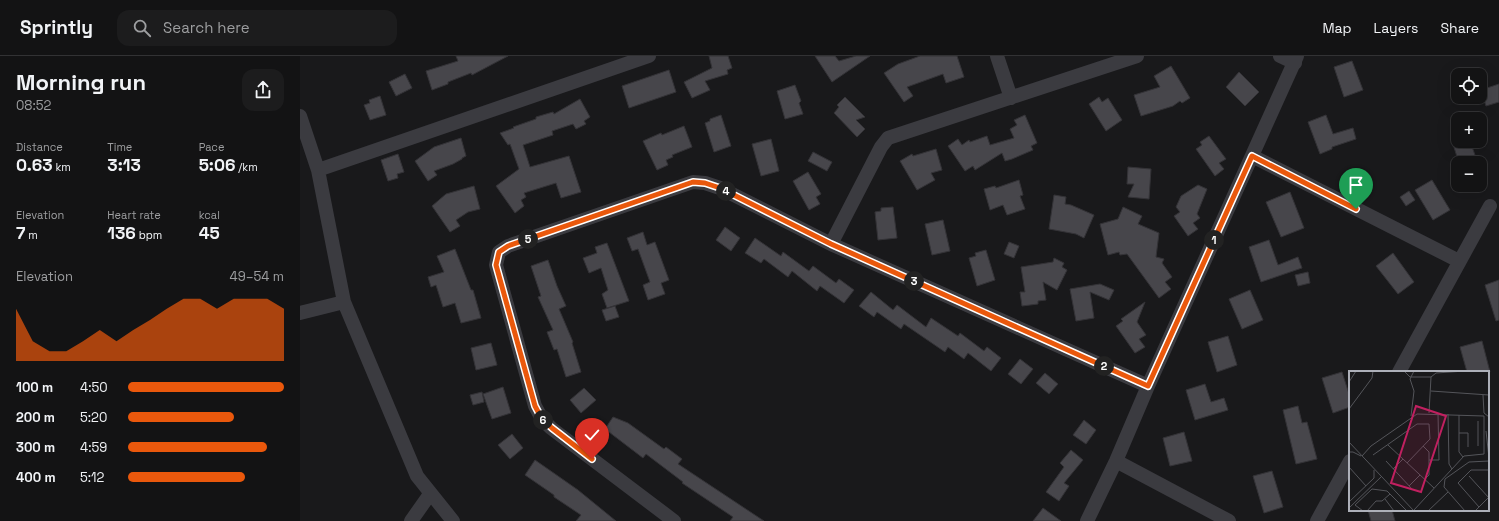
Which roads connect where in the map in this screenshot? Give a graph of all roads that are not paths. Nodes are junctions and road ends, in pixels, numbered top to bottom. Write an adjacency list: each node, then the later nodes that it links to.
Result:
1 (648, 56): 9 (street)
2 (997, 56): 6 (street)
3 (1137, 56): 6 (street)
4 (1280, 56): 5 (street)
5 (1296, 59): 8 (street)
6 (1011, 98): 11 (street)
7 (300, 116): 9 (street)
8 (1252, 156): 12 (street); 16 (street)
9 (318, 170): 13 (street)
10 (1490, 206): 12 (street)
11 (831, 244): 16 (street); 22 (street)
12 (1459, 261): 15 (street)
13 (344, 302): 14 (street); 19 (street)
14 (300, 313)
15 (1400, 371)
16 (1148, 386): 17 (street)
17 (1116, 461): 23 (street); 24 (street)
18 (1349, 463): 25 (street)
19 (430, 494): 20 (street); 21 (street)
20 (411, 521)
21 (453, 521)
22 (674, 521)
23 (1087, 521)
24 (1229, 521)
25 (1317, 521)

